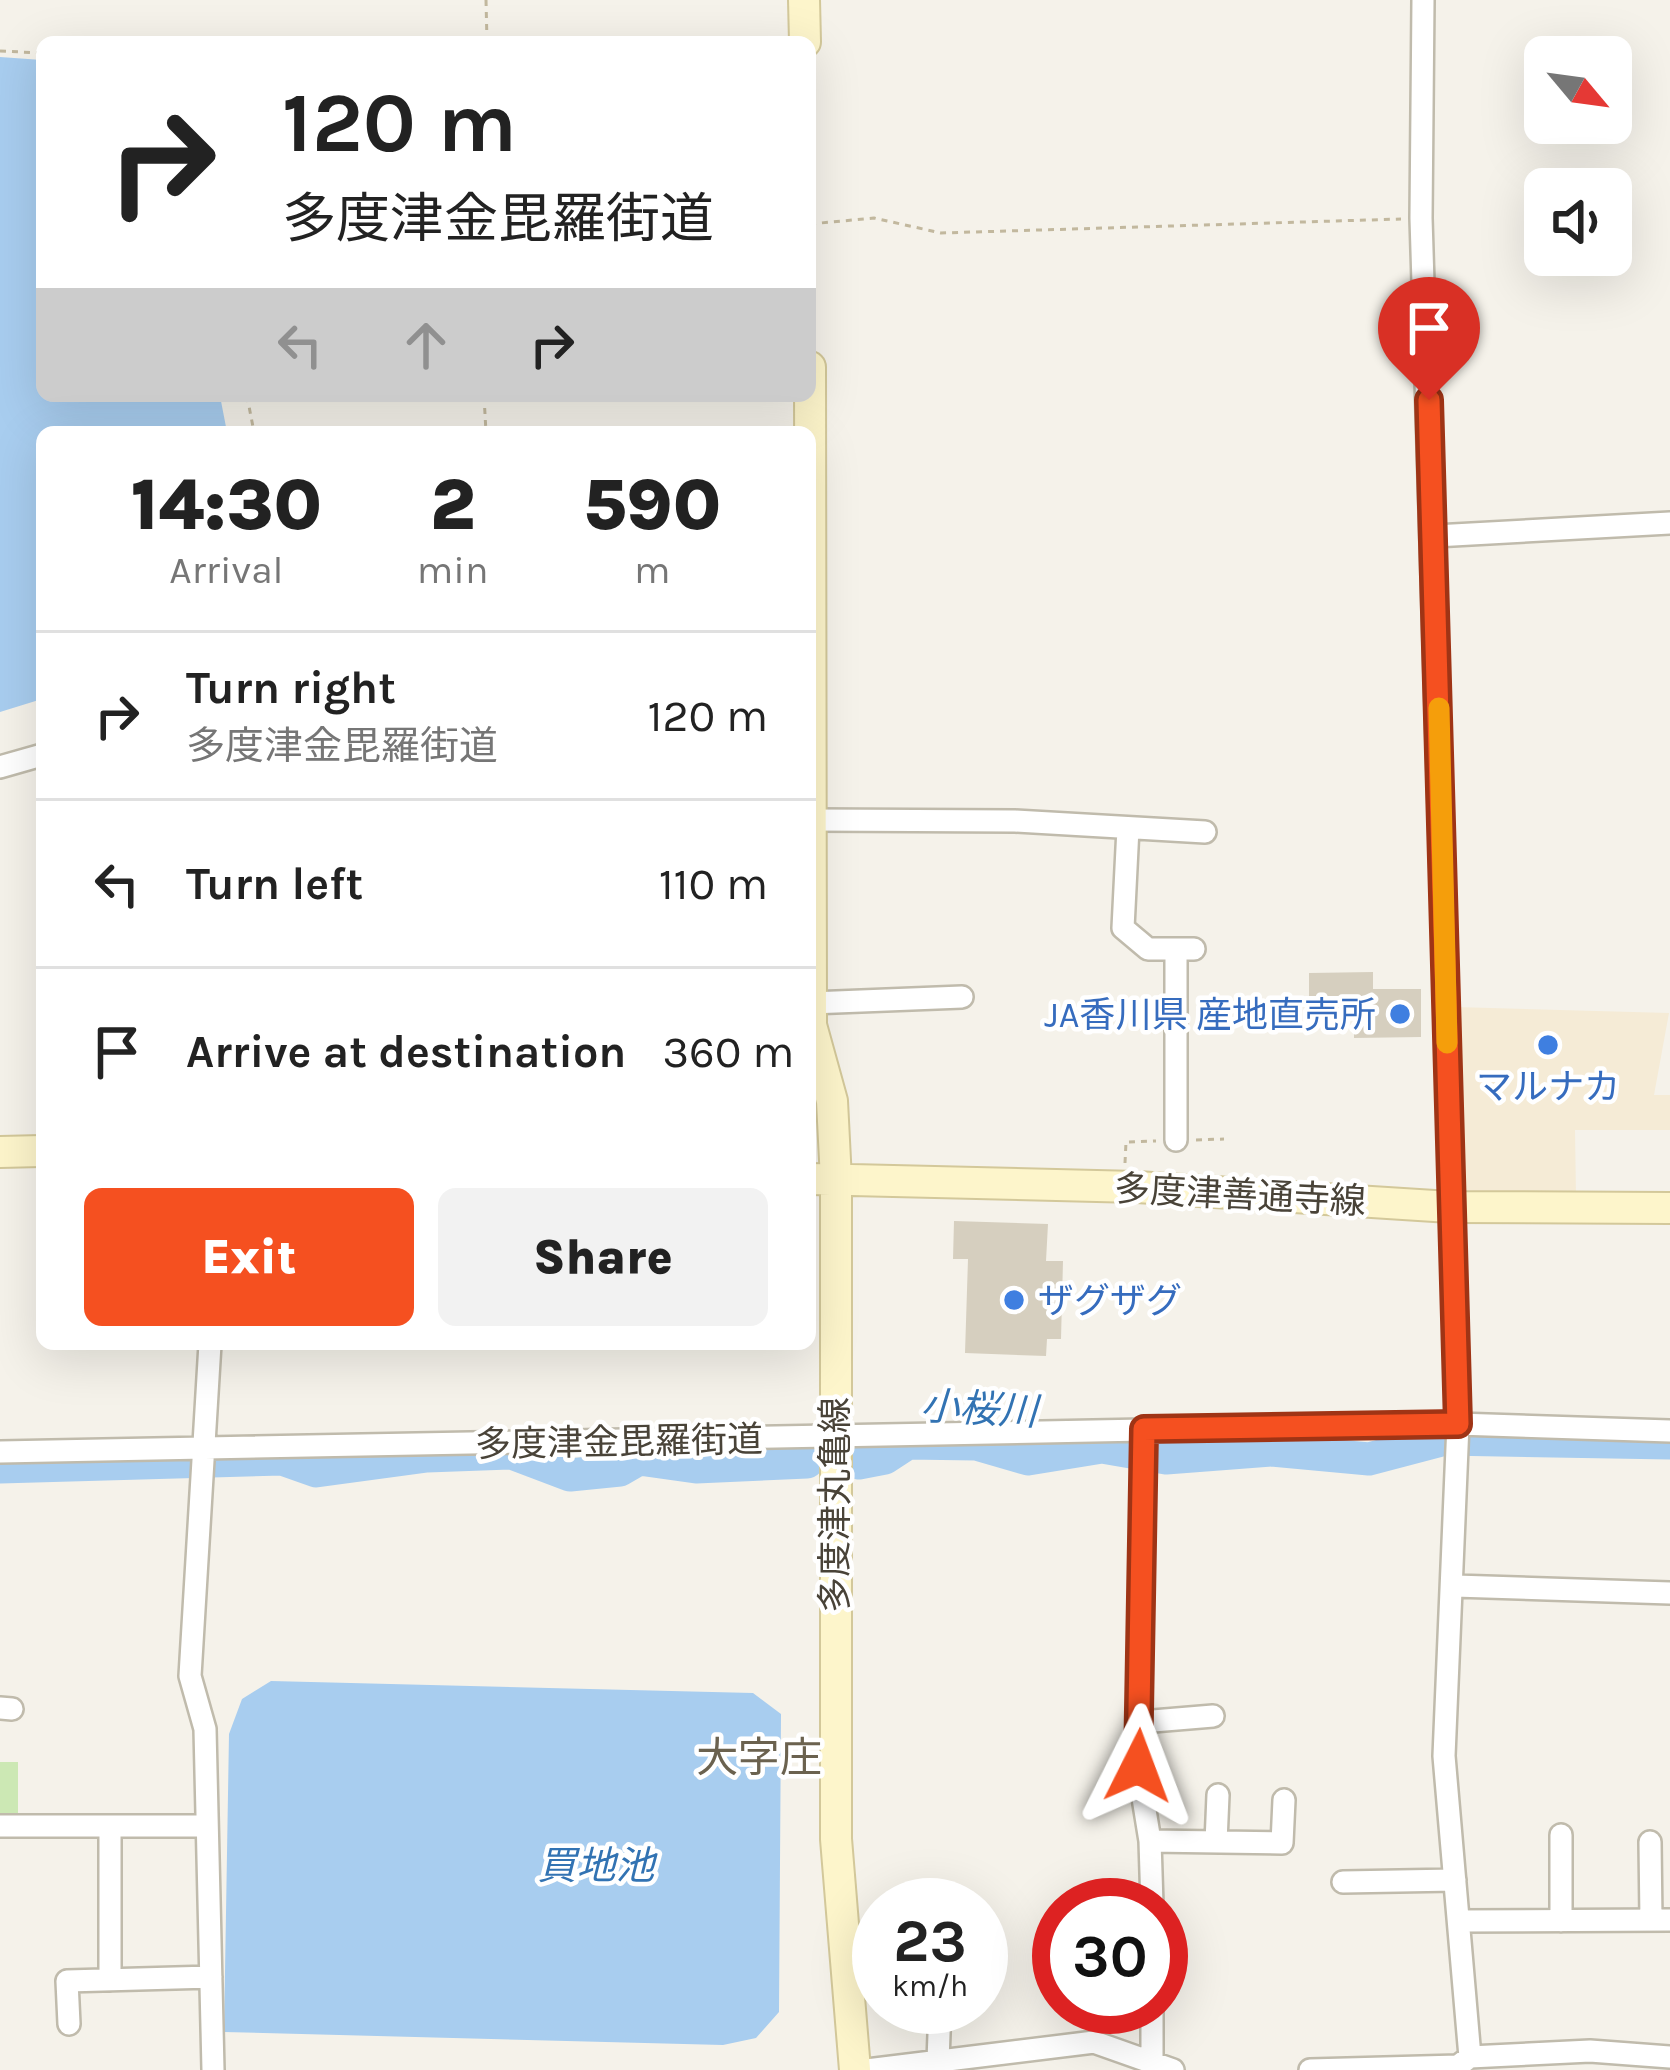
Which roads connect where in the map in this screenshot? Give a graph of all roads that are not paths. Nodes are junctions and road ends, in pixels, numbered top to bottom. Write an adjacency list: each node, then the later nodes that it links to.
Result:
1 (804, 0): 3 (main road)
2 (1423, 0): 5 (street)
3 (805, 36)
4 (1670, 523): 5 (street)
5 (1435, 536): 18 (street)
6 (36, 757): 7 (street)
7 (0, 767)
8 (816, 820): 9 (street)
9 (1128, 828): 10 (street); 14 (street)
10 (1204, 832)
11 (962, 997): 12 (street)
12 (816, 1003)
13 (816, 1042): 17 (main road, 多度津丸亀線)
14 (1176, 1140)
15 (36, 1151): 16 (main road)
16 (0, 1152)
17 (823, 1180): 18 (main road, 多度津善通寺線); 23 (main road, 多度津丸亀線)
18 (1450, 1207): 19 (main road, 多度津善通寺線); 22 (street)
19 (1670, 1208)
20 (210, 1350): 25 (street)
21 (1670, 1431): 22 (street, 多度津金毘羅街道)
22 (1458, 1434): 24 (street, 多度津金毘羅街道); 27 (street)
23 (833, 1436): 24 (street, 多度津金毘羅街道); 25 (street, 多度津金毘羅街道); 55 (main road, 多度津丸亀線)
24 (1144, 1445): 30 (street)
25 (207, 1449): 26 (street, 多度津金毘羅街道); 35 (street)
26 (0, 1452)
27 (1455, 1586): 28 (street); 41 (street)
28 (1670, 1593)
29 (1213, 1716): 30 (street)
30 (1141, 1722): 37 (street)
31 (1218, 1795): 38 (street)
32 (1284, 1800): 38 (street)
33 (0, 1826): 34 (street)
34 (110, 1826): 35 (street); 47 (street)
35 (207, 1826): 46 (street)
36 (1562, 1835): 44 (street)
37 (1150, 1841): 38 (street); 40 (street)
38 (1216, 1842)
39 (1650, 1842): 43 (street)
40 (1151, 1878)
41 (1455, 1880): 42 (street); 45 (street)
42 (1343, 1882)
43 (1661, 1920): 44 (street)
44 (1561, 1921): 45 (street)
45 (1459, 1922): 53 (street)
46 (211, 1977): 47 (street); 56 (street)
47 (110, 1980): 48 (street)
48 (69, 2024)
49 (939, 2034): 52 (street)
50 (1156, 2034): 54 (street)
51 (1670, 2057): 53 (street)
52 (938, 2061): 54 (street); 55 (street)
53 (1462, 2064): 57 (street)
54 (1162, 2068)
55 (873, 2069)
56 (213, 2070)
57 (1310, 2070)

